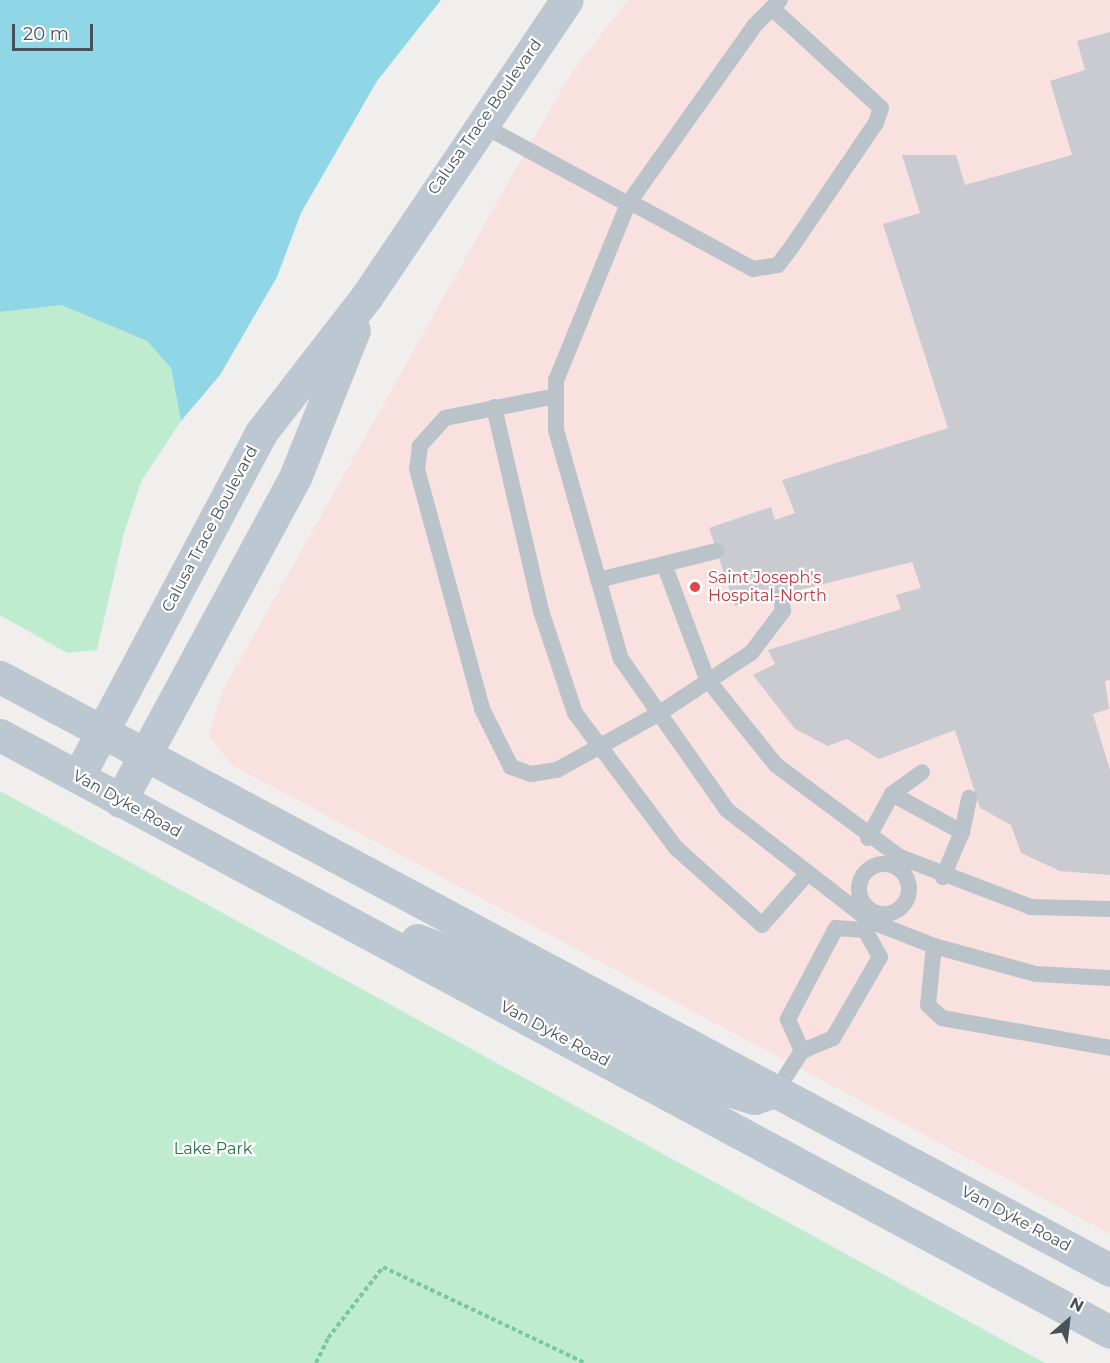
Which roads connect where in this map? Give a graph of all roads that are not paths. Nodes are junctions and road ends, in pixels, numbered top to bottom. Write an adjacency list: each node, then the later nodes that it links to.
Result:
1 (567, 0): 3 (main road, Calusa Trace Boulevard)
2 (776, 4): 4 (lane); 4 (lane)
3 (480, 124): 4 (lane); 5 (main road, Calusa Trace Boulevard)
4 (629, 203): 6 (lane)
5 (367, 296): 15 (main road, Calusa Trace Boulevard); 18 (main road, Calusa Trace Boulevard)
6 (556, 396): 7 (lane); 10 (lane)
7 (494, 407): 17 (lane); 17 (lane)
8 (716, 551): 9 (lane)
9 (664, 564): 10 (lane); 13 (lane)
10 (598, 580): 14 (lane)
11 (781, 595): 13 (lane)
12 (0, 677): 15 (main road, Van Dyke Road)
13 (707, 679): 14 (lane); 25 (lane)
14 (658, 714): 17 (lane); 27 (lane)
15 (102, 733): 18 (main road, Van Dyke Road); 20 (main road, Calusa Trace Boulevard)
16 (0, 735): 20 (main road, Van Dyke Road)
17 (600, 747): 27 (lane)
18 (143, 756): 23 (main road, Calusa Trace Boulevard); 36 (main road, Van Dyke Road)
19 (922, 772): 21 (lane)
20 (78, 777): 23 (main road, Van Dyke Road)
21 (892, 794): 24 (lane); 25 (lane)
22 (969, 798): 24 (lane)
23 (120, 801): 29 (main road, Van Dyke Road)
24 (962, 832): 28 (lane)
25 (868, 838): 26 (lane)
26 (898, 862): 28 (lane); 31 (lane); 31 (lane)
27 (808, 873): 31 (lane)
28 (943, 877): 30 (lane)
29 (276, 885): 36 (main road); 38 (main road, Van Dyke Road)
30 (1110, 909)
31 (870, 921): 32 (lane); 35 (lane); 35 (lane)
32 (934, 946): 33 (lane); 34 (lane)
33 (1110, 978)
34 (1110, 1048)
35 (802, 1051): 36 (lane)
36 (776, 1091): 37 (main road, Van Dyke Road)
37 (1110, 1270)
38 (1110, 1332)

